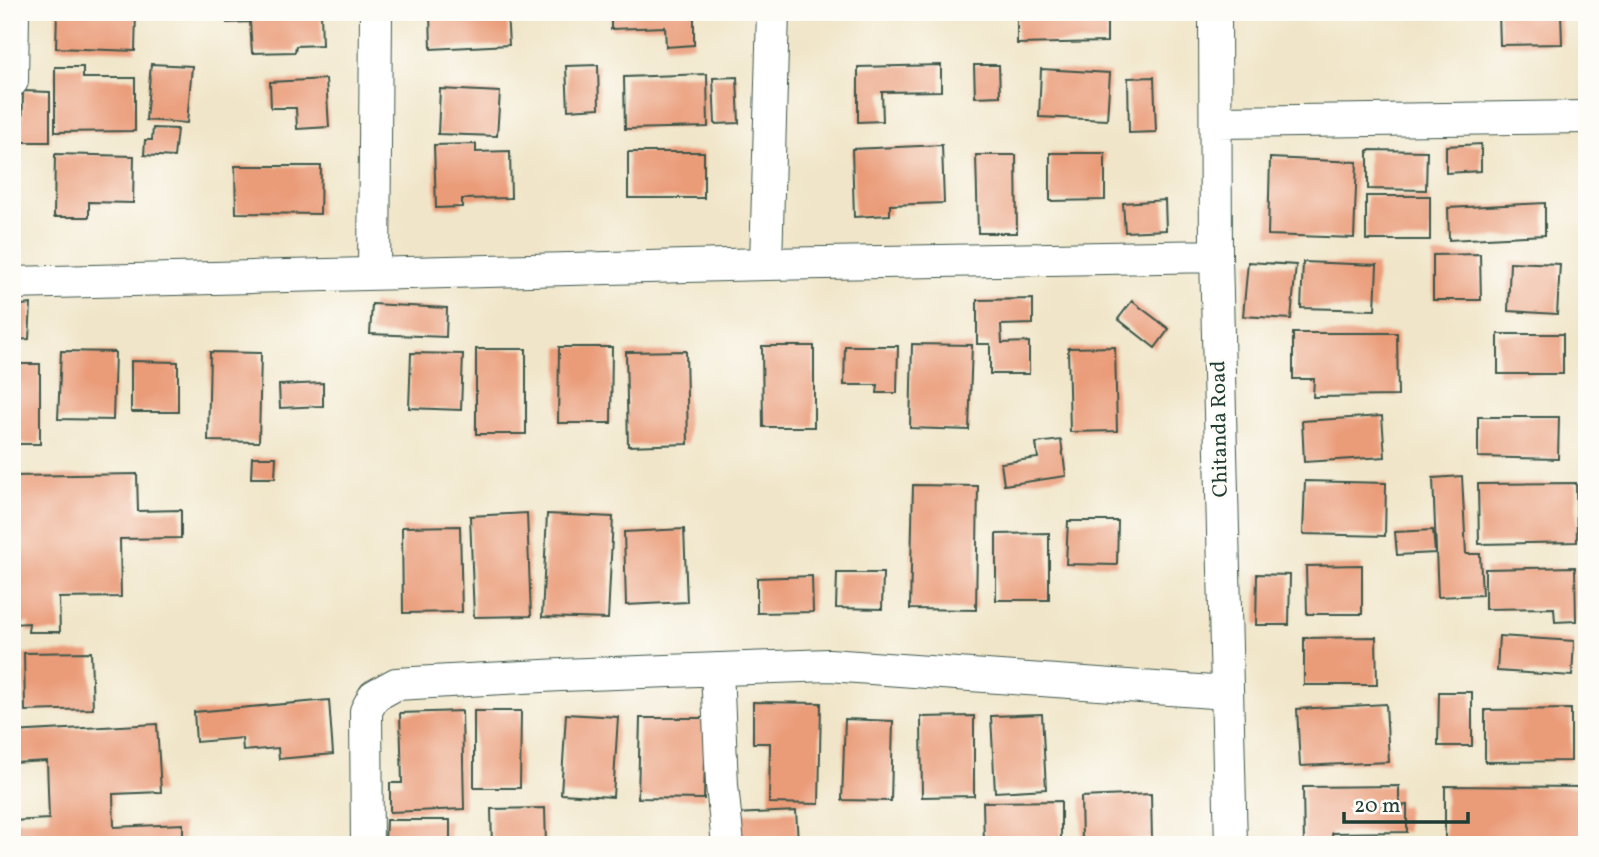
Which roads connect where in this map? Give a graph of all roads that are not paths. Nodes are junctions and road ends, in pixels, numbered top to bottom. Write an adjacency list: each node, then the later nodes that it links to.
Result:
1 (13, 12): 5 (street)
2 (376, 12): 10 (street)
3 (773, 12): 9 (street)
4 (1215, 12): 7 (street, Chitanda Road)
5 (12, 81)
6 (1587, 117): 7 (street)
7 (1216, 122): 8 (street, Chitanda Road)
8 (1216, 256): 9 (street); 13 (street, Chitanda Road)
9 (766, 264): 10 (street)
10 (374, 273): 11 (street)
11 (12, 283)
12 (717, 669): 13 (street); 14 (street); 15 (street)
13 (1227, 693): 16 (street, Chitanda Road)
14 (367, 845)
15 (728, 845)
16 (1231, 845)

